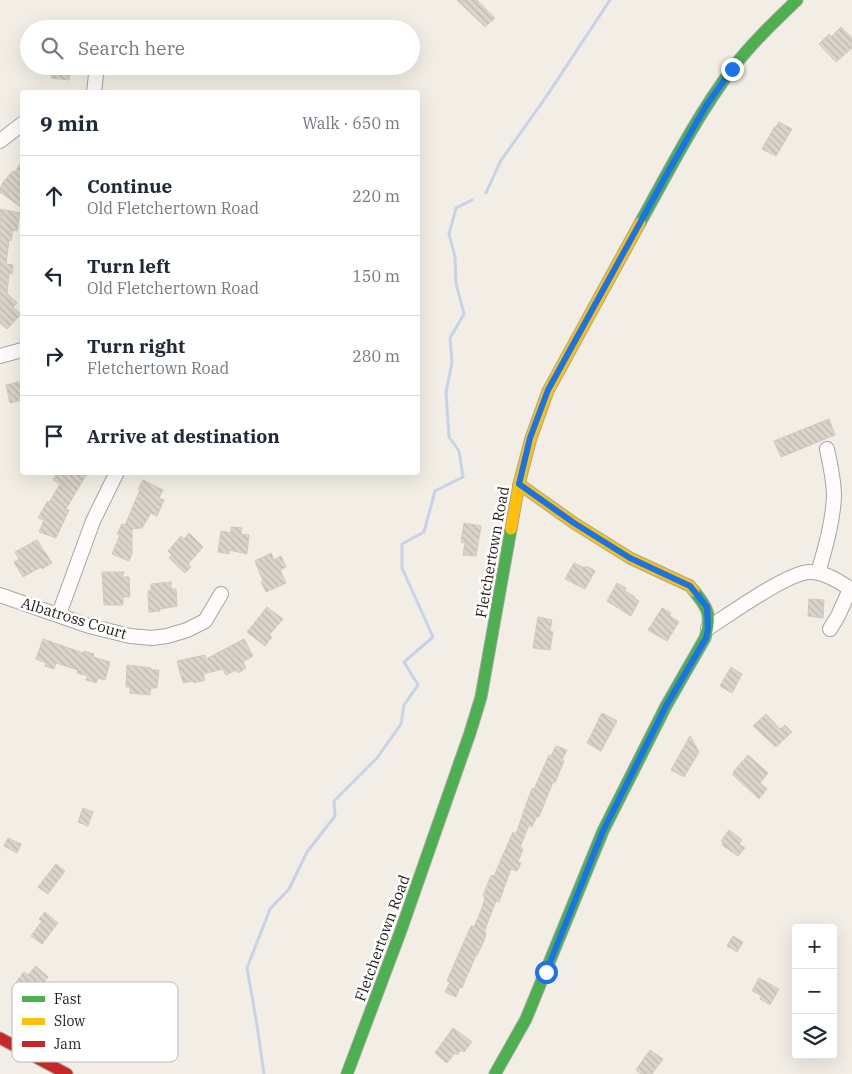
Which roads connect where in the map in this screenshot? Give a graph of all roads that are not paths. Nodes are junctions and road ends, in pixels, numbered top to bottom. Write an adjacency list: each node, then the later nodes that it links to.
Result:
1 (797, 0): 10 (street, Fletchertown Road)
2 (96, 75): 3 (street)
3 (94, 90)
4 (20, 126): 5 (street)
5 (0, 141)
6 (20, 351): 7 (street)
7 (0, 356)
8 (827, 449): 11 (street)
9 (116, 475): 15 (street)
10 (519, 484): 16 (street); 22 (street, Fletchertown Road)
11 (818, 574): 12 (street); 16 (street)
12 (851, 590): 17 (street)
13 (221, 594): 15 (street, Albatross Court)
14 (0, 595): 15 (street, Albatross Court)
15 (58, 614)
16 (708, 628): 23 (street)
17 (830, 629)
18 (0, 1038): 19 (street)
19 (12, 1044)
20 (45, 1062): 21 (street)
21 (67, 1074)
22 (347, 1074)
23 (495, 1074)

